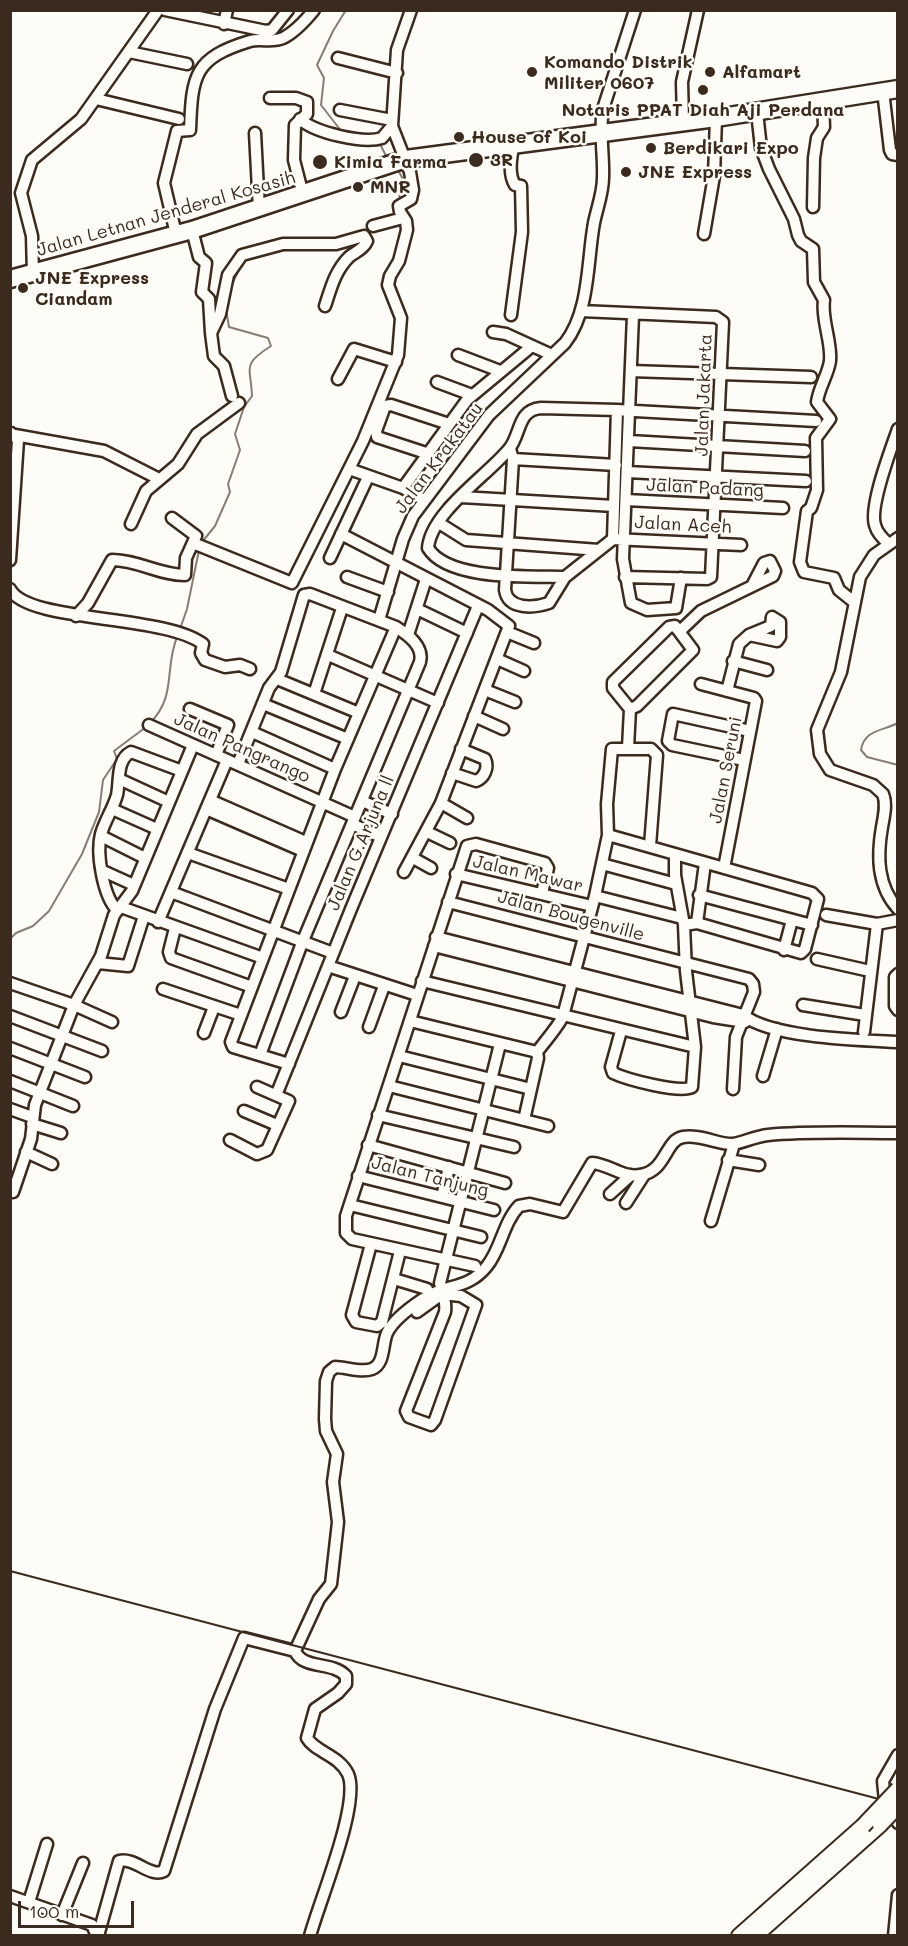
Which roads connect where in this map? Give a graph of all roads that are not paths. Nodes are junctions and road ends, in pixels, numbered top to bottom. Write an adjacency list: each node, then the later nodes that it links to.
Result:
1 (158, 10): 10 (street)
2 (165, 10): 9 (street)
3 (227, 10): 9 (street)
4 (288, 10): 9 (street)
5 (314, 10): 35 (street)
6 (411, 10): 13 (street)
7 (635, 10): 25 (street, Jalan Krakatau)
8 (698, 10): 23 (street)
9 (224, 24)
10 (129, 52): 12 (street); 16 (street)
11 (338, 58): 13 (street)
12 (187, 64)
13 (397, 73): 24 (street)
14 (890, 90): 17 (highway, Jalan Letnan Jenderal Kosasih); 28 (street)
15 (270, 98): 22 (street)
16 (96, 99): 21 (street); 37 (street)
17 (823, 102): 19 (highway, Jalan Letnan Jenderal Kosasih); 31 (street)
18 (340, 110): 24 (street)
19 (757, 112): 20 (highway, Jalan Letnan Jenderal Kosasih); 106 (street)
20 (716, 118): 23 (highway, Jalan Letnan Jenderal Kosasih); 36 (street)
21 (179, 119)
22 (300, 119): 24 (street); 30 (street)
23 (683, 122): 25 (highway, Jalan Letnan Jenderal Kosasih)
24 (392, 123): 29 (street)
25 (602, 131): 27 (highway, Jalan Letnan Jenderal Kosasih); 40 (street, Jalan Krakatau)
26 (255, 134): 32 (street)
27 (514, 144): 29 (highway, Jalan Letnan Jenderal Kosasih); 41 (street)
28 (897, 155)
29 (406, 159): 30 (highway, Jalan Letnan Jenderal Kosasih); 33 (street)
30 (303, 195): 32 (highway, Jalan Letnan Jenderal Kosasih)
31 (813, 207)
32 (259, 209): 35 (highway, Jalan Letnan Jenderal Kosasih)
33 (403, 218): 34 (street); 48 (street)
34 (373, 226)
35 (184, 232): 37 (highway, Jalan Letnan Jenderal Kosasih); 44 (street)
36 (704, 234)
37 (33, 274): 38 (highway, Jalan Letnan Jenderal Kosasih)
38 (10, 279)
39 (324, 306): 44 (street)
40 (580, 311): 42 (street, Jalan Jakarta); 47 (street, Jalan Krakatau)
41 (511, 315)
42 (633, 315): 50 (street); 51 (street, Jalan Jakarta)
43 (493, 332): 45 (street)
44 (212, 333): 73 (street)
45 (532, 346): 47 (street); 49 (street)
46 (458, 355): 49 (street)
47 (552, 355): 77 (street, Jalan Krakatau)
48 (396, 362): 53 (street); 89 (street)
49 (500, 371): 55 (street)
50 (632, 371): 51 (street); 57 (street)
51 (722, 375): 52 (street); 58 (street, Jalan Jakarta)
52 (811, 377)
53 (338, 379)
54 (437, 382): 55 (street)
55 (472, 395): 60 (street)
56 (617, 410): 57 (street); 67 (street); 68 (street)
57 (631, 411): 58 (street); 63 (street)
58 (720, 416): 59 (street); 64 (street, Jalan Jakarta)
59 (816, 421)
60 (449, 424): 66 (street); 66 (street)
61 (897, 429): 88 (street)
62 (13, 434): 73 (street); 95 (street)
63 (629, 441): 64 (street); 70 (street)
64 (719, 445): 65 (street); 71 (street, Jalan Jakarta)
65 (805, 451)
66 (429, 454): 75 (street)
67 (512, 454): 68 (street); 76 (street); 79 (street)
68 (616, 465): 81 (street)
69 (352, 470): 72 (street)
70 (627, 472): 71 (street); 78 (street)
71 (717, 476): 74 (street); 80 (street, Jalan Jakarta)
72 (368, 477): 75 (street); 86 (street)
73 (159, 479): 85 (street)
74 (806, 481)
75 (403, 488): 77 (street)
76 (461, 497): 79 (street); 84 (street)
77 (424, 500): 96 (street, Jalan Krakatau)
78 (626, 500): 80 (street, Jalan Padang); 87 (street)
79 (511, 502): 81 (street); 90 (street)
80 (716, 505): 82 (street, Jalan Padang); 91 (street, Jalan Jakarta)
81 (614, 506): 87 (street)
82 (783, 508)
83 (172, 518): 89 (street)
84 (439, 523): 90 (street); 97 (street)
85 (131, 524)
86 (341, 534): 94 (street); 96 (street)
87 (618, 539): 91 (street, Jalan Aceh); 93 (street); 100 (street)
88 (893, 541): 106 (street)
89 (193, 543): 110 (street)
90 (509, 543): 93 (street); 97 (street)
91 (714, 543): 92 (street, Jalan Aceh); 101 (street, Jalan Jakarta)
92 (741, 544)
93 (599, 550): 99 (street)
94 (330, 558)
95 (10, 560)
96 (396, 564): 102 (street); 105 (street, Jalan Krakatau)
97 (508, 575): 99 (street); 99 (street)
98 (347, 577): 105 (street)
99 (565, 577)
100 (625, 577): 101 (street); 101 (street)
101 (681, 578)
102 (426, 579): 107 (street); 109 (street)
103 (753, 584): 113 (street)
104 (10, 589): 110 (street)
105 (388, 592): 111 (street, Jalan Krakatau)
106 (854, 602): 192 (street)
107 (478, 606): 114 (street); 115 (street, Jalan G.Arjuna ll)
108 (342, 608): 111 (street); 119 (street); 126 (street)
109 (417, 609): 115 (street); 116 (street)
110 (76, 616): 122 (street)
111 (379, 620): 112 (street)
112 (396, 627): 116 (street); 125 (street)
113 (680, 631): 136 (street); 136 (street)
114 (507, 632): 118 (street); 120 (street)
115 (467, 633): 133 (street, Jalan G.Arjuna ll)
116 (408, 635): 128 (street)
117 (749, 635): 121 (street, Jalan Seruni)
118 (534, 643)
119 (328, 655): 125 (street); 131 (street)
120 (497, 659): 124 (street); 129 (street)
121 (733, 661): 123 (street); 130 (street, Jalan Seruni)
122 (250, 669)
123 (767, 670)
124 (524, 671)
125 (375, 676): 128 (street); 137 (street)
126 (277, 679): 131 (street); 134 (street)
127 (701, 684): 130 (street)
128 (409, 690): 133 (street); 156 (street)
129 (485, 690): 132 (street); 138 (street)
130 (727, 691): 141 (street, Jalan Seruni)
131 (314, 694): 137 (street)
132 (515, 702)
133 (438, 703): 161 (street, Jalan G.Arjuna ll)
134 (263, 704): 142 (street); 143 (street)
135 (190, 709): 147 (street)
136 (630, 710): 145 (street)
137 (359, 713): 143 (street)
138 (474, 717): 140 (street); 146 (street)
139 (149, 725): 144 (street, Jalan Pangrango)
140 (503, 729)
141 (750, 731): 149 (street, Jalan Seruni); 149 (street)
142 (252, 732): 150 (street); 151 (street)
143 (348, 739): 151 (street)
144 (193, 745): 147 (street, Jalan Pangrango); 152 (street)
145 (628, 748): 166 (street); 170 (street)
146 (461, 749): 153 (street); 153 (street)
147 (216, 755): 148 (street, Jalan Pangrango)
148 (227, 760): 150 (street, Jalan Pangrango); 159 (street)
149 (744, 760): 179 (street, Jalan Seruni)
150 (238, 764): 157 (street, Jalan Pangrango)
151 (335, 769): 157 (street)
152 (182, 771): 154 (street); 155 (street)
153 (452, 773): 158 (street)
154 (119, 779): 155 (street); 160 (street)
155 (169, 801): 164 (street)
156 (362, 801): 161 (street); 163 (street)
157 (322, 802): 163 (street, Jalan Pangrango); 171 (street)
158 (441, 803): 162 (street); 165 (street)
159 (208, 805): 171 (street); 172 (street)
160 (112, 809): 164 (street); 167 (street)
161 (392, 813): 168 (street, Jalan G.Arjuna ll)
162 (467, 818)
163 (354, 820): 168 (street, Jalan Pangrango); 205 (street)
164 (157, 829): 174 (street)
165 (427, 832): 169 (street); 175 (street)
166 (608, 835): 170 (street); 177 (street)
167 (101, 836): 174 (street); 180 (street)
168 (381, 837): 207 (street, Jalan G.Arjuna ll)
169 (450, 843)
170 (650, 846): 173 (street)
171 (304, 847): 185 (street)
172 (188, 853): 185 (street); 186 (street)
173 (681, 856): 176 (street); 183 (street)
174 (145, 858): 184 (street)
175 (413, 858): 178 (street); 181 (street)
176 (705, 863): 179 (street); 188 (street)
177 (602, 864): 183 (street); 189 (street)
178 (431, 868)
179 (724, 868): 200 (street)
180 (103, 871): 184 (street); 191 (street)
181 (404, 872)
182 (456, 874): 187 (street, Jalan Mawar); 187 (street); 190 (street)
183 (676, 884): 198 (street)
184 (134, 885): 191 (street)
185 (289, 889): 202 (street)
186 (171, 892): 197 (street); 202 (street)
187 (542, 893): 189 (street, Jalan Mawar)
188 (699, 895): 195 (street); 198 (street)
189 (593, 901): 198 (street, Jalan Mawar); 203 (street)
190 (448, 902): 203 (street, Jalan Bougenville); 204 (street)
191 (119, 908): 194 (street); 210 (street)
192 (897, 909)
193 (826, 915): 199 (street)
194 (144, 916): 197 (street); 210 (street)
195 (792, 920): 200 (street); 206 (street)
196 (897, 920): 199 (street)
197 (158, 922): 201 (street)
198 (689, 923): 206 (street, Jalan Mawar); 211 (street)
199 (877, 924): 213 (street)
200 (812, 925): 206 (street)
201 (175, 927): 208 (street); 220 (street)
202 (273, 931): 205 (street); 208 (street)
203 (583, 937): 211 (street, Jalan Bougenville); 216 (street)
204 (435, 942): 216 (street); 217 (street)
205 (302, 943): 207 (street); 250 (street)
206 (784, 950)
207 (333, 952): 212 (street, Jalan G.Arjuna ll)
208 (263, 958): 220 (street)
209 (817, 959): 213 (street)
210 (98, 963): 223 (street)
211 (685, 963): 226 (street); 234 (street, Jalan Bougenville)
212 (328, 966): 215 (street); 252 (street, Jalan G.Arjuna ll)
213 (870, 971): 230 (street)
214 (897, 974): 227 (street)
215 (355, 975): 219 (street); 228 (street)
216 (573, 976): 226 (street); 233 (street)
217 (422, 981): 222 (street); 229 (street)
218 (10, 983): 223 (street)
219 (384, 986): 222 (street); 237 (street)
220 (252, 987): 232 (street)
221 (163, 988): 225 (street)
222 (417, 995): 235 (street)
223 (74, 1005): 236 (street); 242 (street)
224 (803, 1005): 230 (street)
225 (214, 1006): 232 (street); 241 (street)
226 (691, 1006): 234 (street); 246 (street)
227 (897, 1010)
228 (341, 1012)
229 (548, 1012): 233 (street); 243 (street)
230 (866, 1015): 240 (street)
231 (10, 1016): 242 (street)
232 (242, 1016): 250 (street)
233 (563, 1016): 239 (street); 243 (street)
234 (745, 1020): 238 (street); 261 (street)
235 (410, 1021): 245 (street); 251 (street)
236 (112, 1022)
237 (369, 1027)
238 (777, 1029): 244 (street); 254 (street)
239 (621, 1031): 246 (street); 246 (street)
240 (864, 1032)
241 (204, 1034)
242 (63, 1036): 248 (street); 253 (street)
243 (547, 1036): 249 (street)
244 (897, 1042)
245 (500, 1044): 249 (street); 256 (street)
246 (695, 1047)
247 (10, 1048): 253 (street)
248 (102, 1051)
249 (537, 1052): 260 (street)
250 (260, 1055): 252 (street)
251 (399, 1056): 256 (street); 258 (street)
252 (289, 1064): 263 (street, Jalan G.Arjuna ll)
253 (52, 1065): 255 (street); 262 (street)
254 (763, 1076)
255 (85, 1077)
256 (491, 1080): 260 (street); 266 (street)
257 (10, 1081): 262 (street)
258 (389, 1086): 266 (street); 268 (street)
259 (257, 1087): 263 (street)
260 (531, 1089): 270 (street)
261 (733, 1089)
262 (40, 1092): 264 (street); 269 (street)
263 (277, 1094): 271 (street)
264 (73, 1106)
265 (10, 1109): 269 (street)
266 (483, 1110): 270 (street); 275 (street)
267 (244, 1111): 271 (street)
268 (378, 1115): 275 (street); 278 (street)
269 (32, 1120): 273 (street); 280 (street)
270 (524, 1120): 272 (street)
271 (278, 1125): 276 (street)
272 (548, 1126)
273 (61, 1133)
274 (897, 1133): 277 (street)
275 (476, 1139): 279 (street); 285 (street)
276 (230, 1140)
277 (734, 1144): 281 (street); 286 (street)
278 (368, 1145): 284 (street); 288 (street)
279 (514, 1147)
280 (26, 1152): 282 (street); 290 (street)
281 (728, 1160): 283 (street); 297 (street)
282 (51, 1164)
283 (759, 1165)
284 (449, 1167): 285 (street); 292 (street)
285 (469, 1172): 289 (street); 293 (street)
286 (644, 1174): 287 (street); 294 (street)
287 (631, 1175): 291 (street); 306 (street)
288 (358, 1176): 292 (street, Jalan Tanjung); 295 (street)
289 (505, 1183)
290 (13, 1192)
291 (610, 1194)
292 (442, 1197): 293 (street, Jalan Tanjung)
293 (461, 1202): 296 (street, Jalan Tanjung); 298 (street)
294 (626, 1203)
295 (350, 1205): 298 (street); 300 (street)
296 (494, 1210)
297 (711, 1221)
298 (453, 1230): 299 (street); 302 (street)
299 (481, 1237)
300 (371, 1244): 301 (street); 304 (street)
301 (400, 1251): 302 (street); 304 (street)
302 (445, 1260): 303 (street); 306 (street)
303 (475, 1266)
304 (394, 1279): 305 (street)
305 (427, 1289)
306 (442, 1291): 306 (street); 307 (street); 308 (street)
307 (417, 1312)
308 (295, 1651): 319 (street); 320 (street)
309 (897, 1755): 312 (street)
310 (897, 1789): 321 (main road, bridge)
311 (897, 1806): 322 (main road, bridge)
312 (897, 1823)
313 (47, 1844): 317 (street)
314 (83, 1863): 318 (street)
315 (897, 1895): 323 (street)
316 (10, 1896): 317 (street)
317 (29, 1902): 318 (street)
318 (62, 1914): 319 (street)
319 (98, 1935)
320 (310, 1935)
321 (739, 1935)
322 (755, 1935)
323 (894, 1935)

